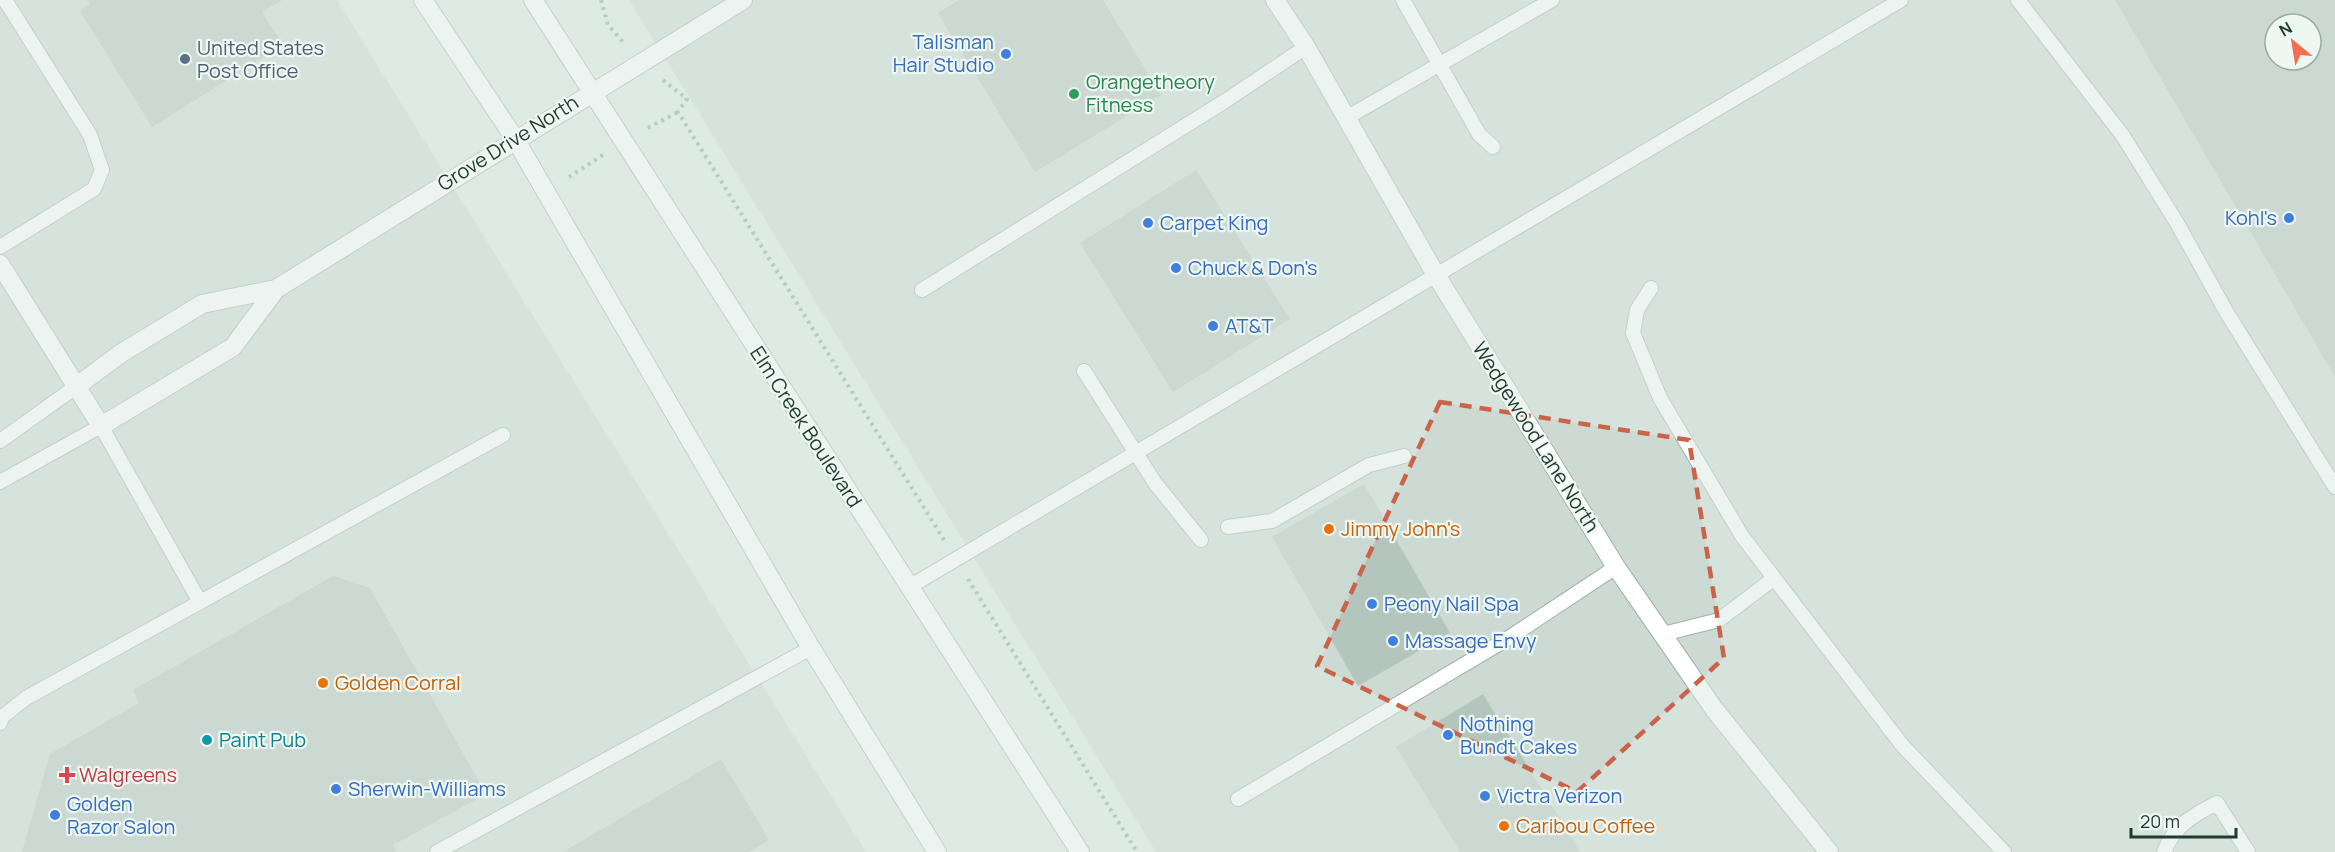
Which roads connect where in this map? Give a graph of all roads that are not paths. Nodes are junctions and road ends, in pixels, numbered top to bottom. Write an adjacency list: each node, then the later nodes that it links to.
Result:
1 (6, 0): 16 (lane)
2 (423, 0): 14 (street)
3 (533, 0): 12 (street, Elm Creek Boulevard)
4 (743, 0): 12 (street, Grove Drive North)
5 (1275, 0): 10 (street, Wedgewood Lane North)
6 (1403, 0): 11 (lane)
7 (1552, 0): 11 (lane)
8 (1901, 0): 18 (lane)
9 (2018, 0): 30 (lane)
10 (1306, 47): 13 (street, Wedgewood Lane North); 21 (lane)
11 (1440, 65): 13 (lane); 15 (lane)
12 (590, 92): 14 (street, Grove Drive North); 35 (street, Elm Creek Boulevard)
13 (1346, 118): 18 (street, Wedgewood Lane North)
14 (515, 139): 20 (street, Grove Drive North); 38 (street)
15 (1493, 147)
16 (0, 247)
17 (0, 264): 23 (street)
18 (1436, 275): 27 (lane); 33 (street, Wedgewood Lane North)
19 (1651, 288): 34 (lane)
20 (276, 289): 23 (street, Grove Drive North); 24 (street, Grove Drive North)
21 (922, 290)
22 (1084, 371): 27 (lane)
23 (77, 386): 24 (street); 26 (lane)
24 (101, 426): 29 (lane); 36 (lane)
25 (503, 435): 36 (lane)
26 (0, 441)
27 (1136, 453): 32 (lane); 35 (lane)
28 (1404, 456): 31 (lane)
29 (0, 482)
30 (2335, 487)
31 (1228, 527)
32 (1201, 540)
33 (1616, 567): 37 (street, Wedgewood Lane North); 40 (lane)
34 (1773, 579): 37 (lane); 45 (lane)
35 (909, 586): 43 (street, Elm Creek Boulevard)
36 (200, 602): 39 (lane)
37 (1663, 634): 44 (street, Wedgewood Lane North)
38 (811, 648): 41 (lane); 42 (street)
39 (0, 723)
40 (1238, 799)
41 (437, 852)
42 (936, 852)
43 (1080, 852)
44 (1829, 852)
45 (2004, 852)
46 (2164, 852): 47 (lane)
47 (2248, 852)

